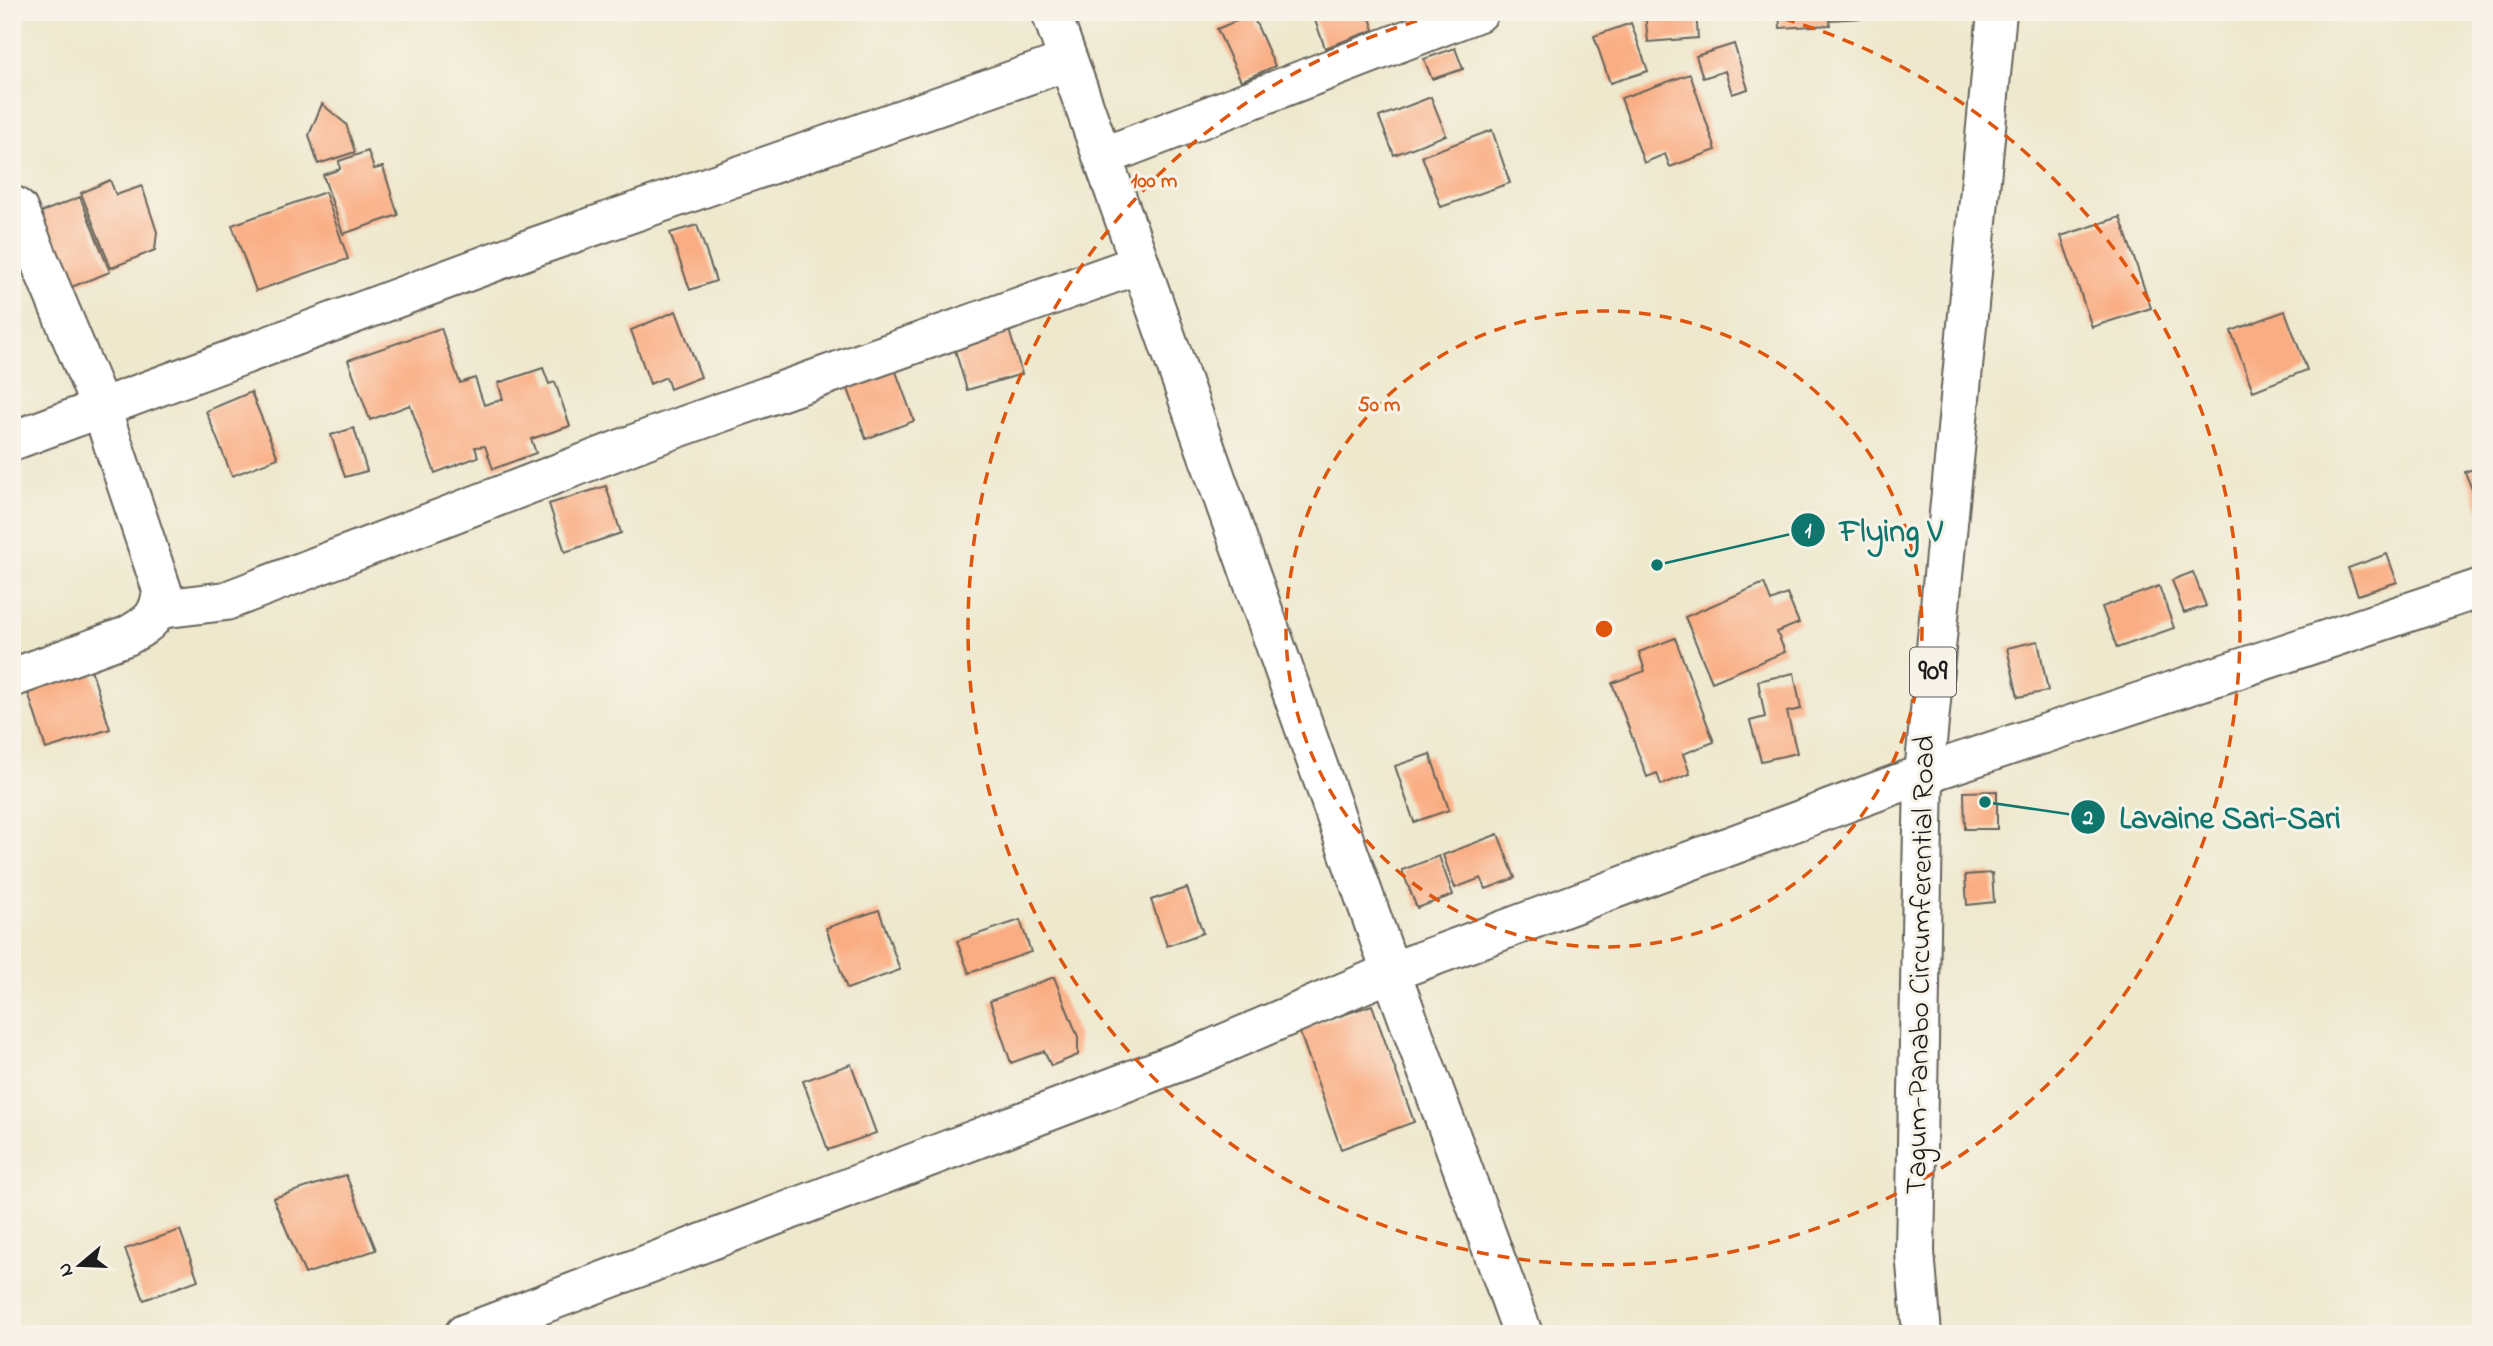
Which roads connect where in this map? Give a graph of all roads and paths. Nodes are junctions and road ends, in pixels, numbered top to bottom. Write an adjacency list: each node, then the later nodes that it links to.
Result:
1 (1051, 12): 4 (street)
2 (1479, 12): 5 (street)
3 (1997, 12): 13 (street, Tagum-Panabo Circumferential Road / 909)
4 (1068, 61): 5 (street); 8 (street)
5 (1102, 157): 7 (street)
6 (12, 205): 8 (street)
7 (1140, 264): 11 (street); 14 (street)
8 (101, 408): 9 (street); 11 (street)
9 (12, 441)
10 (2481, 588): 13 (street)
11 (160, 610): 12 (street)
12 (12, 678)
13 (1924, 774): 14 (street); 17 (street, Tagum-Panabo Circumferential Road / 909)
14 (1391, 972): 15 (street); 16 (street)
15 (464, 1334)
16 (1523, 1334)
17 (1922, 1334)

